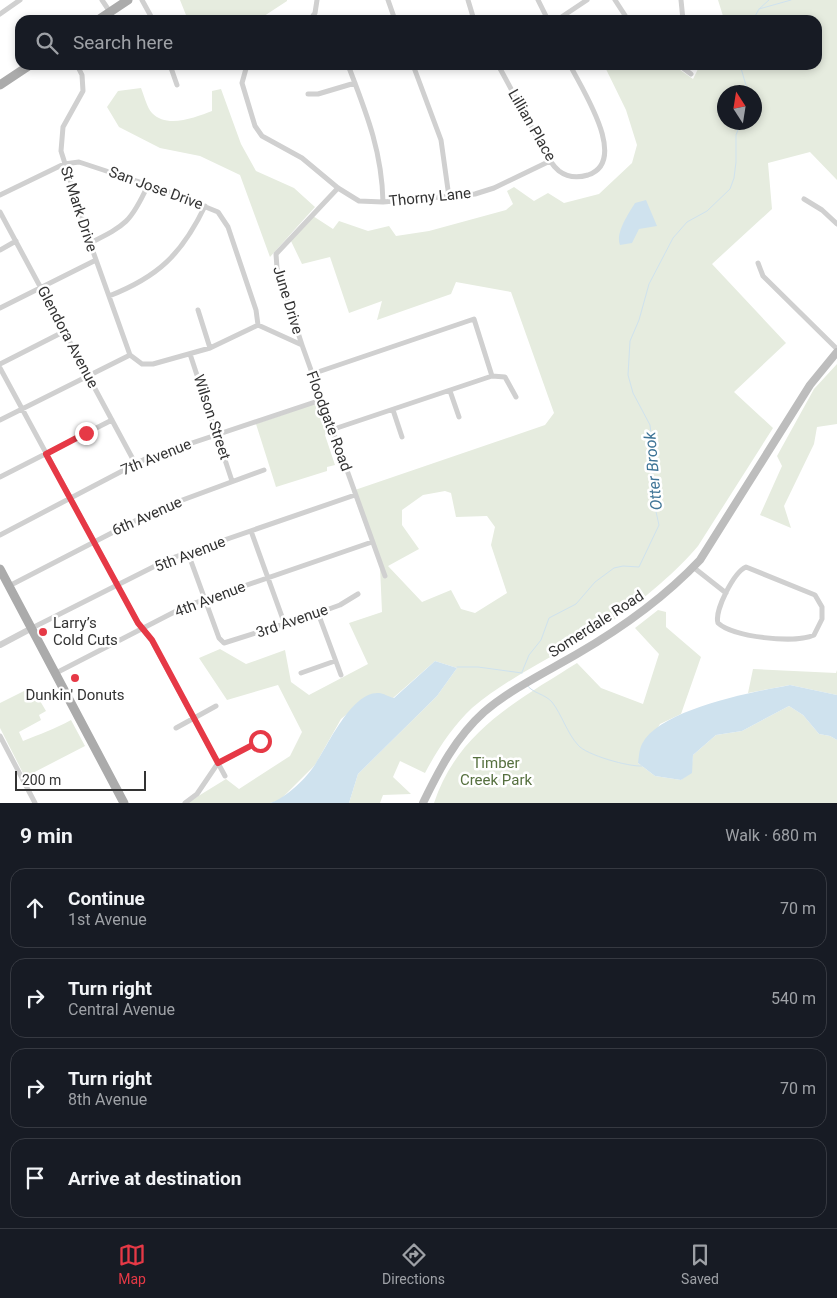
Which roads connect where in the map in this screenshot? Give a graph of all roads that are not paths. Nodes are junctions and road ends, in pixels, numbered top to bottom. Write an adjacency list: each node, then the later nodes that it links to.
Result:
1 (20, 0): 13 (street)
2 (102, 0): 12 (street)
3 (128, 0): 12 (main road)
4 (142, 0): 15 (street)
5 (316, 0): 16 (street)
6 (388, 0): 17 (street)
7 (468, 0): 18 (street)
8 (538, 0): 19 (street)
9 (587, 0): 20 (street)
10 (615, 0): 21 (street)
11 (681, 0): 22 (street)
12 (110, 12): 14 (main road)
13 (0, 14)
14 (106, 15)
15 (150, 15)
16 (314, 15)
17 (394, 15)
18 (472, 15)
19 (546, 15)
20 (564, 15)
21 (625, 15)
22 (682, 15)
23 (22, 70): 34 (main road)
24 (80, 70): 38 (street, St Mark Drive)
25 (172, 70): 35 (street)
26 (246, 70): 40 (street)
27 (350, 70): 33 (street)
28 (415, 70): 42 (street)
29 (501, 70): 37 (street, Lillian Place)
30 (572, 70): 37 (street, Lillian Place)
31 (686, 70): 32 (street)
32 (691, 74)
33 (355, 83): 36 (street); 44 (street)
34 (0, 85)
35 (177, 85)
36 (308, 94)
37 (550, 161): 42 (street, Thorny Lane)
38 (64, 164): 39 (street, San Jose Drive); 41 (street); 49 (street, St Mark Drive)
39 (148, 186): 45 (street, San Jose Drive); 49 (street)
40 (338, 188): 44 (street, Thorny Lane); 59 (street, June Drive)
41 (0, 195)
42 (449, 197): 44 (street, Thorny Lane)
43 (804, 199): 47 (street)
44 (383, 202)
45 (204, 206): 54 (street); 57 (street, San Jose Drive)
46 (0, 212): 48 (street, Glendora Avenue)
47 (837, 224)
48 (16, 242): 50 (street); 53 (street, Glendora Avenue)
49 (90, 243): 51 (street, St Mark Drive)
50 (0, 250)
51 (96, 260): 53 (street); 54 (street, St Mark Drive)
52 (758, 263): 61 (street)
53 (40, 286): 55 (street); 58 (street, Glendora Avenue)
54 (109, 296): 63 (street, St Mark Drive)
55 (0, 308)
56 (198, 310): 60 (street)
57 (258, 324): 59 (street); 60 (street)
58 (64, 331): 64 (street); 67 (street, Glendora Avenue)
59 (302, 346): 66 (street, Floodgate Road)
60 (210, 348): 62 (street)
61 (837, 351): 92 (main road, Somerdale Road)
62 (190, 354): 63 (street); 78 (street, Wilson Street)
63 (130, 355): 67 (street)
64 (0, 364)
65 (0, 368): 72 (street)
66 (312, 374): 68 (street); 71 (street, Floodgate Road)
67 (88, 375): 72 (street); 76 (street, Glendora Avenue)
68 (492, 376): 69 (street); 70 (street)
69 (450, 391): 73 (street); 74 (street)
70 (516, 397)
71 (321, 400): 77 (street, Floodgate Road); 78 (street, 7th Avenue)
72 (22, 409): 75 (street); 80 (street)
73 (393, 410): 77 (street); 79 (street)
74 (459, 417)
75 (0, 420)
76 (112, 420): 80 (street); 81 (street, Glendora Avenue)
77 (332, 430): 85 (street, Floodgate Road)
78 (218, 434): 81 (street, 7th Avenue); 84 (street, Wilson Street)
79 (402, 437)
80 (46, 454): 83 (street); 86 (street)
81 (135, 464): 86 (street, 7th Avenue)
82 (264, 470): 84 (street, 6th Avenue)
83 (0, 478)
84 (232, 481): 89 (street, 6th Avenue)
85 (355, 495): 87 (street, 5th Avenue); 90 (street, Floodgate Road)
86 (70, 498): 88 (street, 7th Avenue); 89 (street)
87 (251, 531): 91 (street, 5th Avenue); 95 (street)
88 (0, 534)
89 (93, 541): 96 (street, 6th Avenue); 97 (street)
90 (372, 542): 94 (street, Floodgate Road); 95 (street, 4th Avenue)
91 (188, 553): 97 (street, 5th Avenue); 100 (street)
92 (693, 567): 98 (street); 120 (main road, Somerdale Road)
93 (0, 569): 96 (main road)
94 (385, 576)
95 (268, 578): 100 (street, 4th Avenue); 102 (street)
96 (9, 586): 103 (main road)
97 (117, 586): 103 (street, 5th Avenue); 104 (street)
98 (726, 593): 98 (street)
99 (358, 594): 101 (street, 3rd Avenue)
100 (204, 599): 102 (street, 3rd Avenue); 104 (street, 4th Avenue)
101 (318, 613): 102 (street, 3rd Avenue); 106 (street)
102 (285, 625)
103 (32, 628): 105 (street); 107 (main road)
104 (142, 628): 107 (street, 4th Avenue); 111 (street)
105 (0, 645)
106 (335, 661): 108 (street); 109 (street)
107 (56, 673): 118 (main road)
108 (301, 673)
109 (341, 675)
110 (216, 706): 111 (street)
111 (193, 719): 112 (street); 115 (street)
112 (176, 728)
113 (0, 736): 117 (street)
114 (260, 741): 115 (street)
115 (218, 763): 116 (street); 119 (street)
116 (225, 776)
117 (35, 803)
118 (124, 803)
119 (185, 803)
120 (423, 803)

